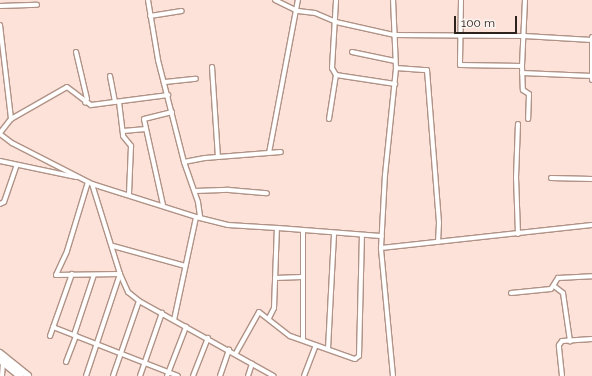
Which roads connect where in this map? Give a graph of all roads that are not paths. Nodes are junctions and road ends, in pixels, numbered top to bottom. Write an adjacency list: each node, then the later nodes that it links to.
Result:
1 (148, 0): 12 (street)
2 (275, 0): 11 (street)
3 (298, 0): 11 (street)
4 (336, 0): 13 (street)
5 (393, 0): 16 (street)
6 (461, 0): 15 (street)
7 (525, 0): 17 (street)
8 (37, 5): 9 (street)
9 (0, 6)
10 (182, 11): 12 (street)
11 (298, 11): 13 (street); 47 (street)
12 (150, 16): 33 (street)
13 (336, 22): 16 (street); 28 (street)
14 (0, 25): 22 (street)
15 (460, 34): 16 (street); 17 (street); 24 (street)
16 (394, 35): 23 (street)
17 (524, 36): 19 (street); 24 (street)
18 (592, 37): 19 (street)
19 (592, 40): 30 (street)
20 (76, 52): 37 (street)
21 (352, 52): 23 (street)
22 (2, 54): 39 (street)
23 (395, 61): 26 (street)
24 (522, 66): 27 (street)
25 (212, 67): 48 (street)
26 (396, 68): 34 (street); 69 (street)
27 (522, 73): 30 (street); 41 (street)
28 (336, 75): 34 (street); 40 (street)
29 (110, 76): 36 (street)
30 (592, 76): 32 (street)
31 (196, 79): 33 (street)
32 (592, 80)
33 (165, 82): 35 (street)
34 (395, 84): 68 (street)
35 (168, 94): 36 (street); 38 (street)
36 (117, 102): 37 (street); 44 (street)
37 (85, 103): 39 (street)
38 (172, 112): 43 (street); 50 (street)
39 (11, 119): 45 (street)
40 (329, 119)
41 (528, 119)
42 (518, 124): 66 (street)
43 (146, 129): 44 (street); 60 (street)
44 (123, 131): 58 (street)
45 (0, 133): 52 (street)
46 (281, 152): 47 (street)
47 (269, 153): 48 (street)
48 (218, 157): 50 (street)
49 (0, 161): 51 (street)
50 (184, 162): 56 (street)
51 (17, 165): 52 (street); 59 (street)
52 (78, 177): 55 (street)
53 (551, 178): 54 (street)
54 (592, 179)
55 (90, 183): 58 (street); 70 (street); 73 (street)
56 (195, 191): 57 (street); 61 (street)
57 (267, 193)
58 (129, 194): 60 (street)
59 (0, 204)
60 (163, 205): 61 (street)
61 (198, 217): 63 (street); 72 (street)
62 (592, 225): 66 (street)
63 (277, 228): 64 (street); 78 (street)
64 (303, 231): 65 (street); 77 (street)
65 (334, 234): 67 (street); 95 (street)
66 (518, 234): 69 (street)
67 (362, 236): 68 (street); 95 (street)
68 (382, 236): 71 (street)
69 (438, 242): 71 (street)
70 (113, 246): 72 (street); 74 (street)
71 (382, 248): 117 (street)
72 (184, 266): 84 (street)
73 (72, 274): 75 (street); 85 (street)
74 (120, 274): 75 (street); 81 (street); 93 (street)
75 (94, 275): 87 (street)
76 (592, 276): 79 (street)
77 (302, 277): 78 (street); 91 (street)
78 (275, 278): 83 (street)
79 (554, 286): 80 (street); 92 (street)
80 (511, 293)
81 (139, 301): 82 (street); 98 (street)
82 (162, 313): 84 (street); 102 (street)
83 (269, 318): 91 (street); 99 (street)
84 (174, 320): 86 (street)
85 (53, 327): 87 (street); 88 (street)
86 (186, 327): 89 (street); 104 (street)
87 (75, 335): 93 (street); 101 (street)
88 (50, 336)
89 (208, 338): 96 (street); 112 (street)
90 (592, 339): 92 (street)
91 (303, 340): 94 (street)
92 (570, 341): 118 (street)
93 (97, 343): 98 (street); 108 (street)
94 (316, 346): 95 (street); 116 (street)
95 (328, 349)
96 (229, 350): 99 (street); 113 (street)
97 (0, 353): 107 (main road)
98 (121, 353): 102 (street); 109 (street)
99 (236, 353): 103 (street)
100 (1, 361): 105 (street); 106 (main road)
101 (66, 362)
102 (145, 362): 104 (street); 110 (street)
103 (252, 364): 114 (street); 115 (street)
104 (168, 374): 111 (street)
105 (2, 376)
106 (20, 376)
107 (28, 376)
108 (86, 376)
109 (113, 376)
110 (140, 376)
111 (178, 376)
112 (193, 376)
113 (220, 376)
114 (248, 376)
115 (274, 376)
116 (304, 376)
117 (393, 376)
118 (562, 376)

